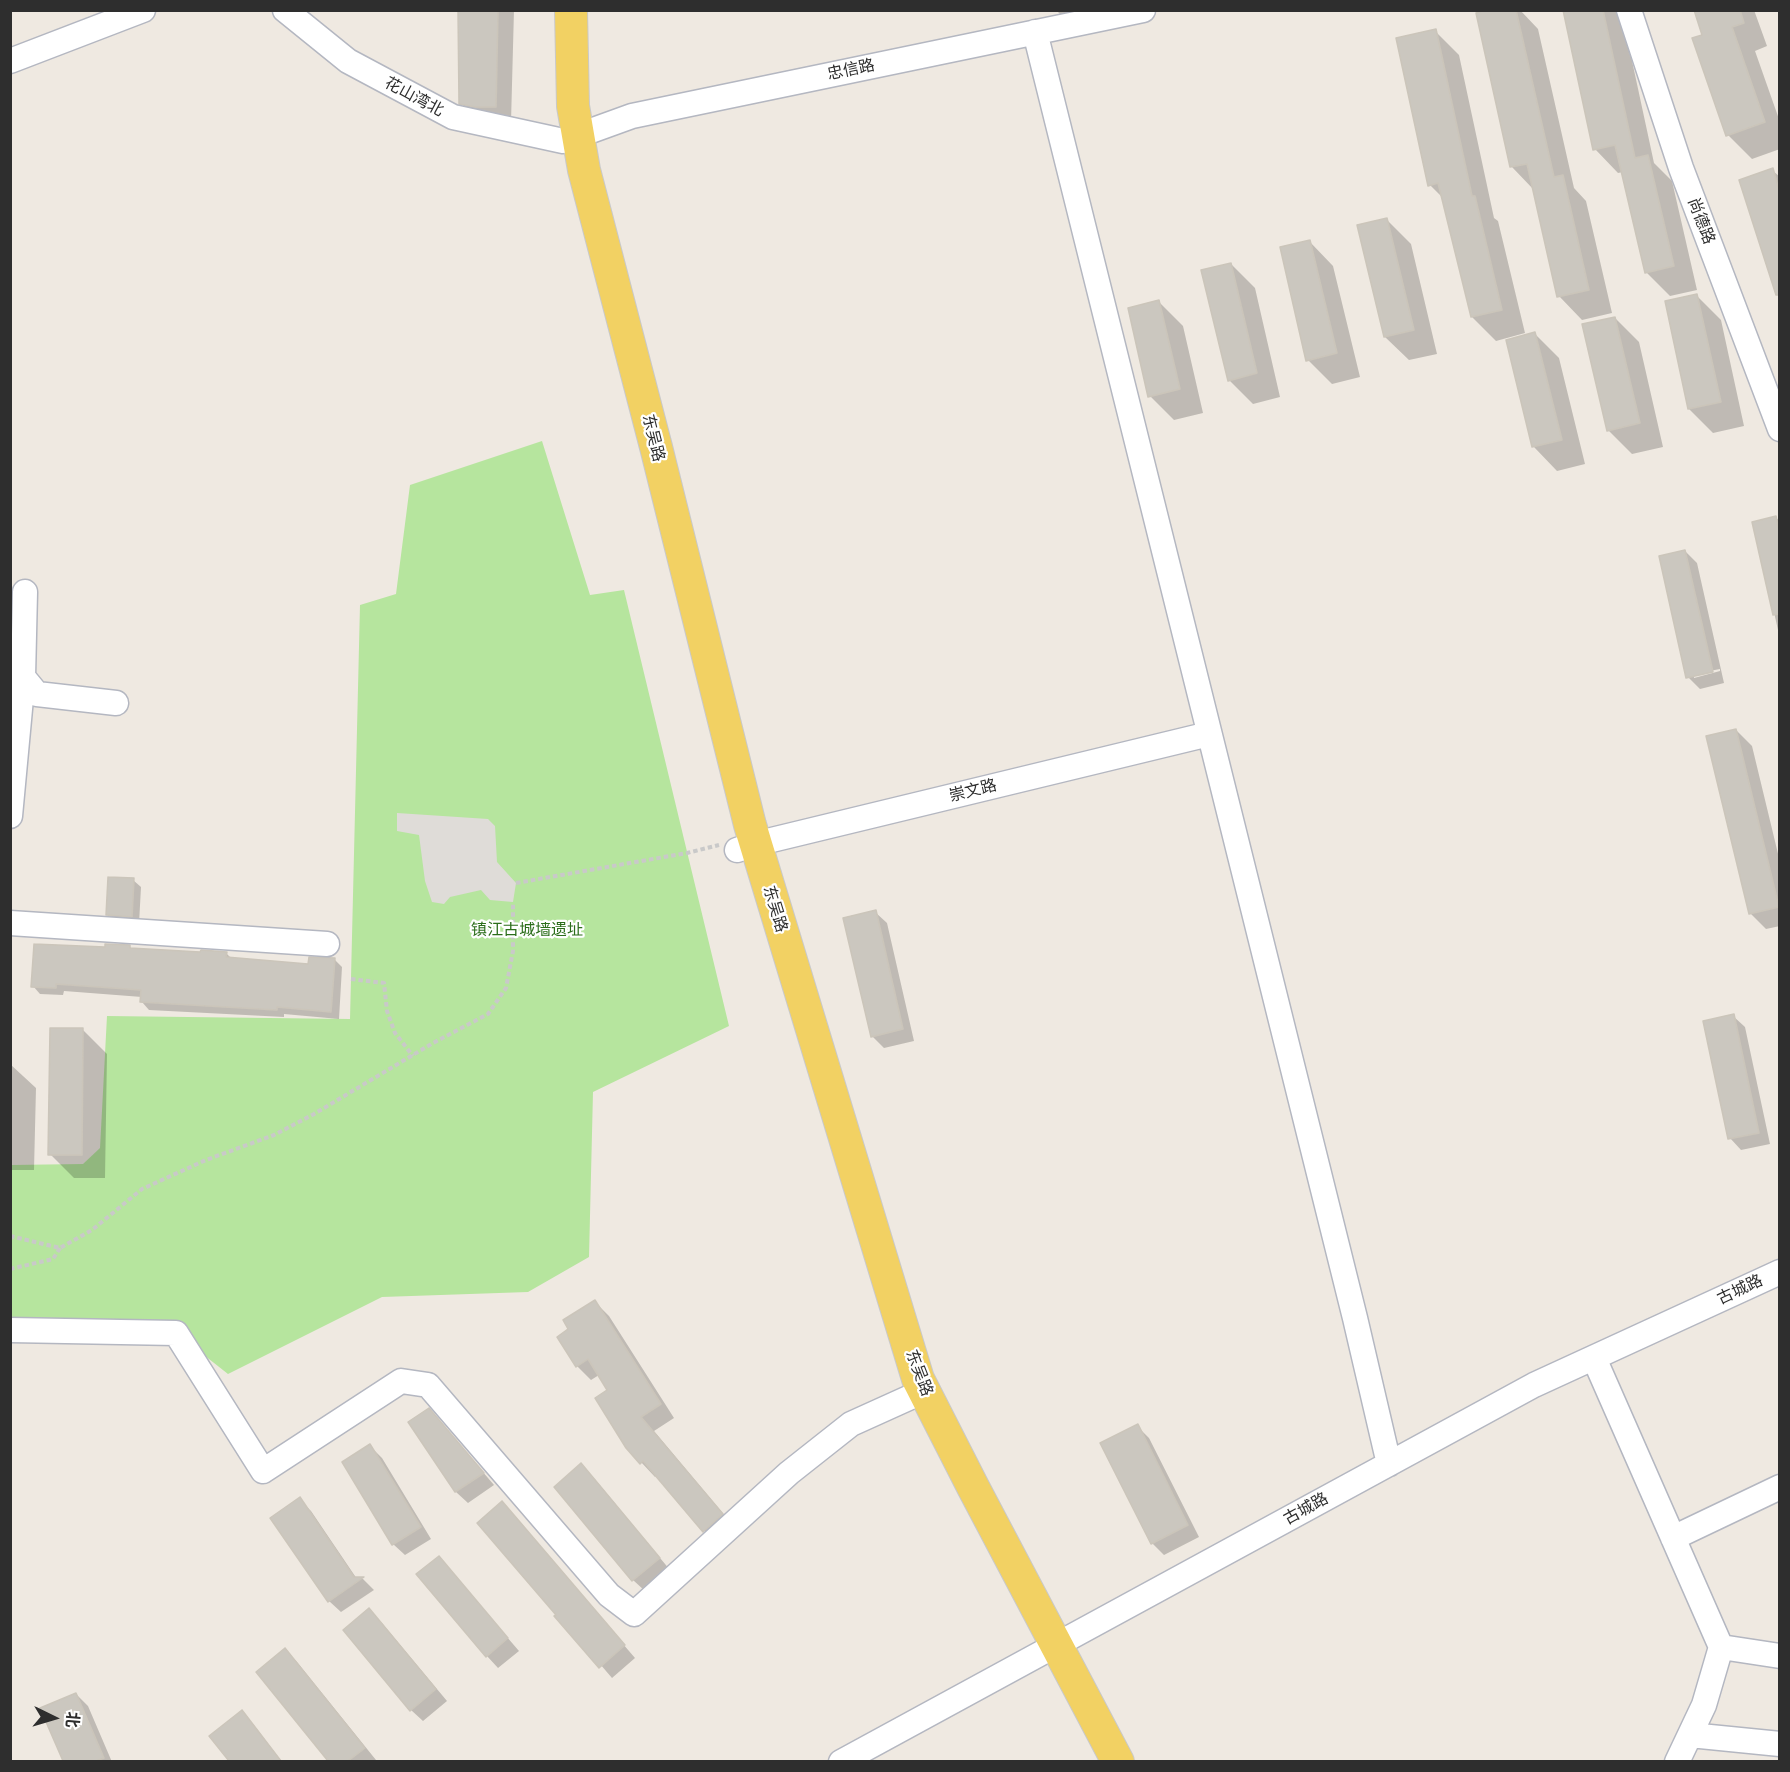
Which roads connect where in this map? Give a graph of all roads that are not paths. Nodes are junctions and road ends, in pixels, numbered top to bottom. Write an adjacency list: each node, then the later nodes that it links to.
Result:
1 (143, 10): 8 (street)
2 (285, 10): 9 (street, 花山湾北)
3 (555, 10): 9 (main road, 东吴路)
4 (571, 10): 9 (main road, 东吴路)
5 (1143, 10): 7 (street, 忠信路)
6 (1629, 10): 10 (street, 尚德路)
7 (1035, 32): 9 (street, 忠信路); 14 (street)
8 (10, 61)
9 (571, 139): 16 (main road, 东吴路)
10 (1779, 429)
11 (25, 592): 12 (street)
12 (17, 676): 13 (street); 15 (street)
13 (116, 703)
14 (1209, 734): 16 (street, 崇文路); 23 (street)
15 (10, 816)
16 (742, 845): 22 (main road, 东吴路)
17 (10, 923): 18 (street)
18 (327, 944)
19 (1779, 1272): 21 (street, 古城路)
20 (10, 1330): 22 (street)
21 (1593, 1358): 23 (street, 古城路); 25 (street)
22 (917, 1394): 27 (main road, 东吴路)
23 (1389, 1464): 27 (street, 古城路)
24 (1779, 1487): 25 (street)
25 (1673, 1538): 26 (street)
26 (1721, 1647): 28 (street); 29 (street)
27 (1049, 1649): 31 (street, 古城路); 32 (main road, 东吴路); 33 (main road, 东吴路)
28 (1779, 1656)
29 (1690, 1736): 30 (street); 34 (street)
30 (1779, 1744)
31 (841, 1761)
32 (1100, 1761)
33 (1118, 1761)
34 (1677, 1761)

